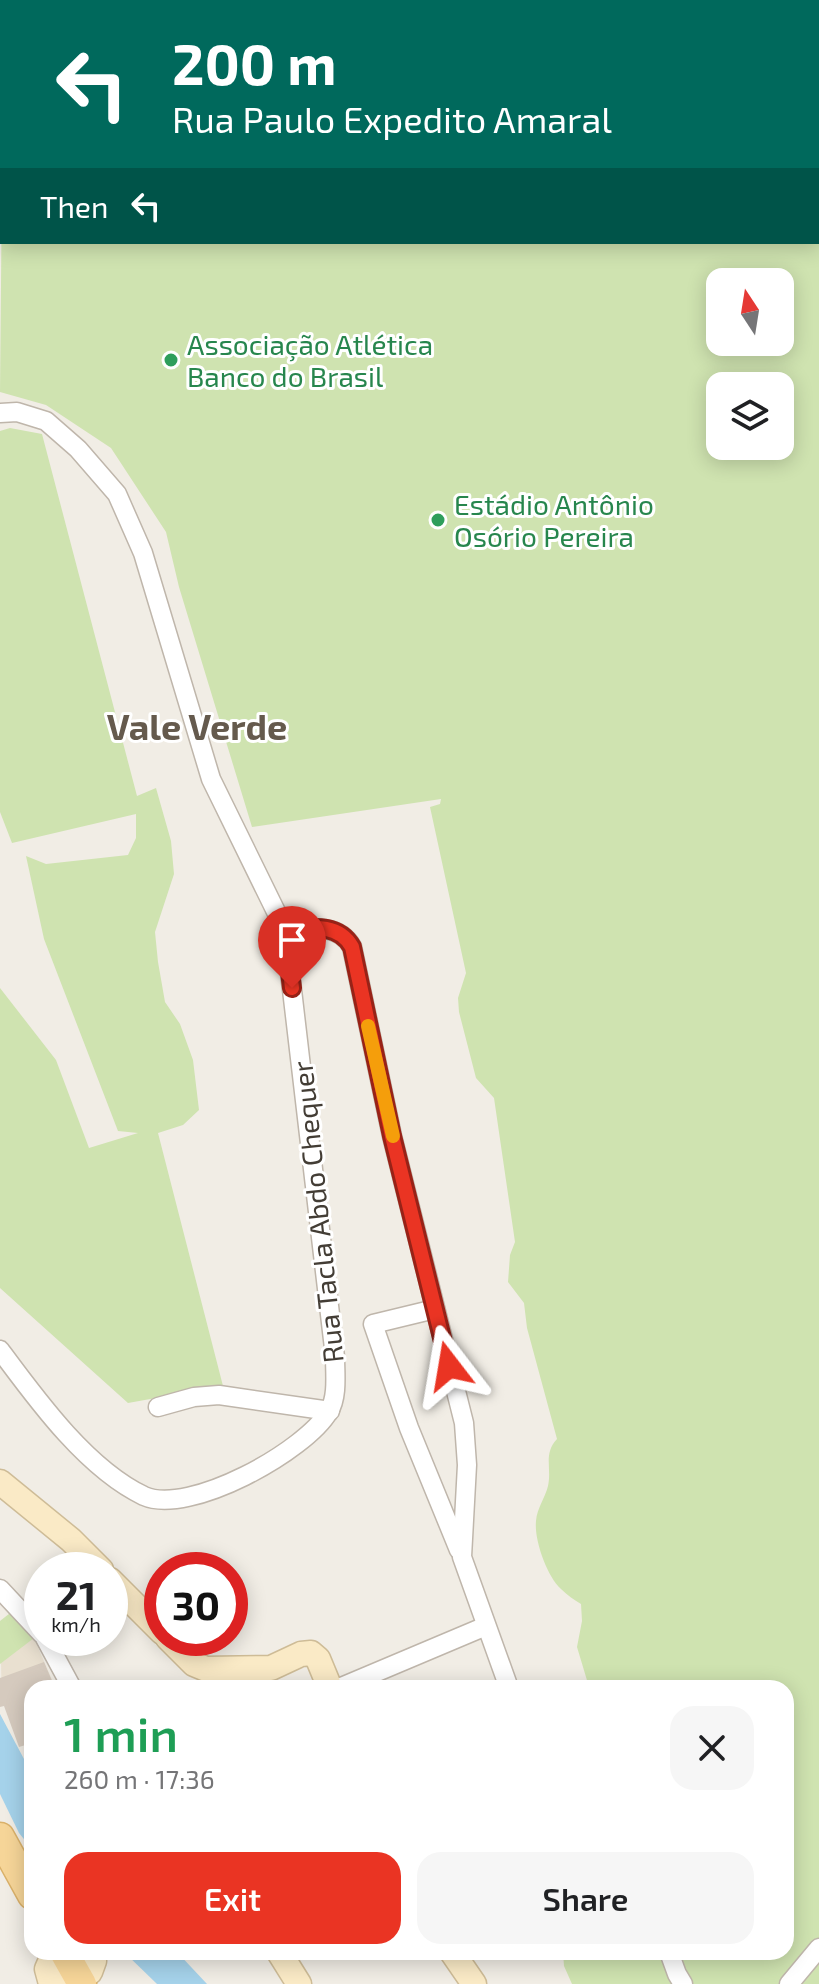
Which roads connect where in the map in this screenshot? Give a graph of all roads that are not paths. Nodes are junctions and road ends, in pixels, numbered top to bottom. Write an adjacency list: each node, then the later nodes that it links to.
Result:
1 (0, 413): 2 (street, Rua Tacla Abdo Chequer)
2 (285, 930): 3 (street); 6 (street, Rua Tacla Abdo Chequer)
3 (435, 1309): 9 (street); 9 (street)
4 (0, 1350): 6 (street)
5 (158, 1407): 6 (street)
6 (330, 1411)
7 (0, 1482): 8 (street)
8 (83, 1552)
9 (462, 1557): 14 (street)
10 (0, 1589): 13 (street)
11 (128, 1598): 12 (street)
12 (144, 1614)
13 (24, 1615)
14 (486, 1626): 21 (street); 22 (street)
15 (55, 1656): 18 (street)
16 (186, 1656): 17 (street)
17 (271, 1668): 19 (street); 20 (street)
18 (68, 1680)
19 (244, 1680)
20 (326, 1680)
21 (358, 1680)
22 (506, 1680)
23 (0, 1837): 24 (main road)
24 (24, 1881)
25 (819, 1948): 32 (street)
26 (284, 1960): 29 (street)
27 (458, 1960): 30 (street)
28 (672, 1960): 31 (street)
29 (299, 1984)
30 (474, 1984)
31 (683, 1984)
32 (789, 1984)

